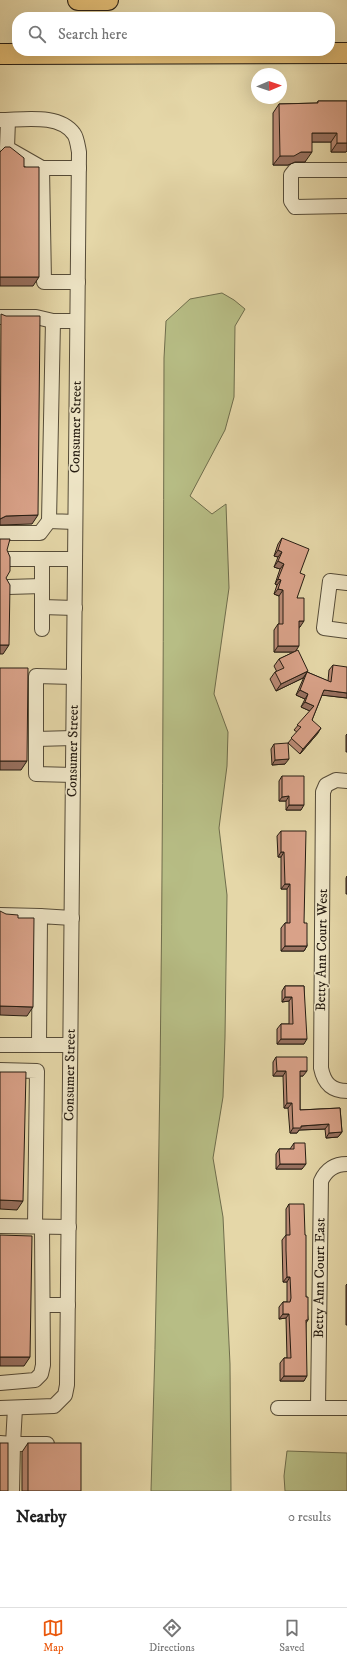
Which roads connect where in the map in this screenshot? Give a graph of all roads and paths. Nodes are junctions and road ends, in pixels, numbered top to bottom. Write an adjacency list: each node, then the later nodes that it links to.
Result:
1 (78, 0): 2 (highway)
2 (108, 0)
3 (335, 53): 4 (highway)
4 (347, 53)
5 (0, 54): 6 (highway)
6 (12, 54)
7 (4, 120): 8 (street); 9 (street, Consumer Street)
8 (42, 168): 9 (street); 12 (street)
9 (79, 168): 12 (street, Consumer Street)
10 (347, 170): 11 (street)
11 (347, 206)
12 (78, 282): 15 (street, Consumer Street)
13 (0, 317): 14 (street)
14 (53, 321): 15 (street); 16 (street)
15 (77, 321): 17 (street, Consumer Street)
16 (49, 521): 17 (street); 18 (street)
17 (75, 522): 21 (street, Consumer Street)
18 (0, 533)
19 (9, 559): 20 (street)
20 (42, 559): 21 (street); 23 (street)
21 (75, 559): 26 (street, Consumer Street)
22 (347, 583): 28 (street)
23 (42, 586): 24 (street); 25 (street)
24 (8, 587)
25 (42, 607): 26 (street); 27 (street)
26 (75, 608): 29 (street, Consumer Street)
27 (42, 629)
28 (347, 631)
29 (74, 677): 30 (street, Consumer Street); 31 (street)
30 (73, 738): 31 (street); 32 (street, Consumer Street)
31 (36, 739): 32 (street)
32 (73, 775): 36 (street, Consumer Street)
33 (347, 780): 41 (street, Betty Ann Court West)
34 (0, 915): 35 (street)
35 (40, 916): 36 (street); 38 (street)
36 (72, 918): 39 (street, Consumer Street)
37 (0, 1045): 38 (street)
38 (39, 1045): 39 (street)
39 (70, 1045): 45 (street, Consumer Street)
40 (0, 1070): 44 (street)
41 (347, 1091)
42 (347, 1164): 52 (street, Betty Ann Court East)
43 (0, 1226): 44 (street)
44 (38, 1227): 45 (street); 46 (street)
45 (69, 1227): 47 (street, Consumer Street)
46 (43, 1305): 47 (street); 48 (street)
47 (68, 1305): 50 (street, Consumer Street)
48 (0, 1383)
49 (0, 1408): 50 (street)
50 (15, 1408): 54 (street)
51 (278, 1408): 52 (street)
52 (318, 1408): 53 (street)
53 (347, 1408)
54 (6, 1443): 55 (street); 56 (street)
55 (58, 1444)
56 (12, 1491)

